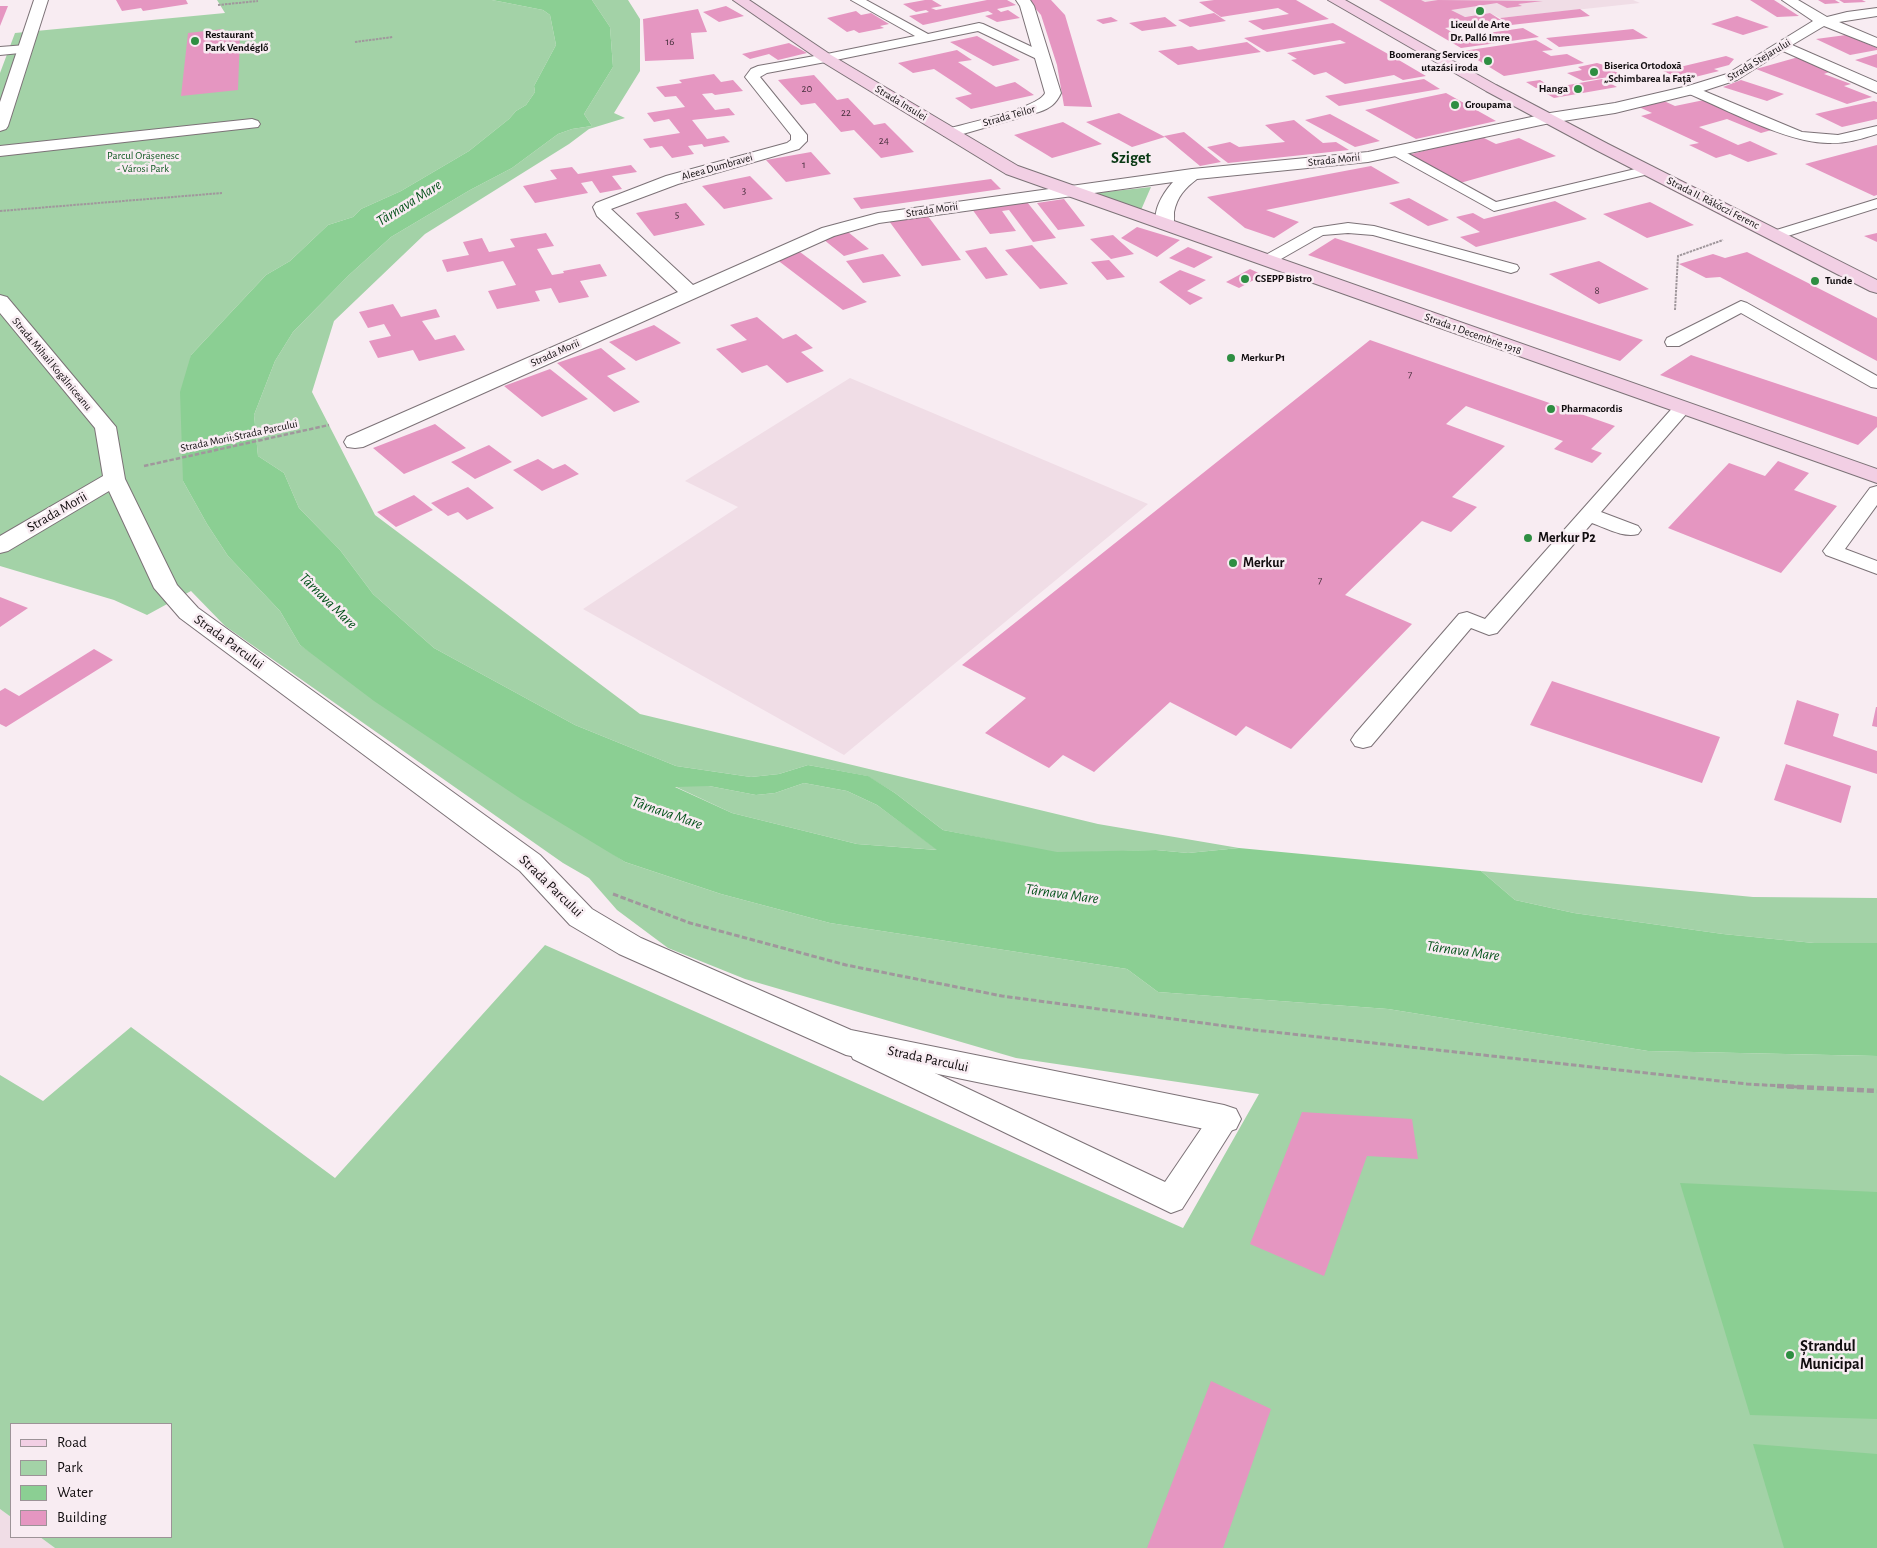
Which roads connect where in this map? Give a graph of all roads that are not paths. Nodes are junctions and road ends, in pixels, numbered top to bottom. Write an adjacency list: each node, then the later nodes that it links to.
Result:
1 (41, 0): 12 (street)
2 (740, 0): 15 (main road, Strada Insulei)
3 (857, 0): 9 (lane)
4 (1023, 0): 14 (street, Strada Teilor)
5 (1335, 0): 19 (main road, Strada II. Rákóczi Ferenc)
6 (1789, 0): 8 (street)
7 (1877, 12): 8 (street, Strada Stejarului)
8 (1823, 21): 10 (street); 11 (street, Strada Stejarului)
9 (925, 37): 14 (lane); 15 (lane)
10 (1877, 43)
11 (1783, 46): 16 (street); 17 (street, Strada Stejarului)
12 (26, 49): 13 (lane); 18 (street)
13 (0, 51)
14 (1043, 57): 22 (street, Strada Teilor)
15 (826, 58): 22 (main road, Strada Insulei); 34 (street, Aleea Dumbravei)
16 (1877, 88)
17 (1692, 90): 19 (street, Strada Stejarului); 21 (lane)
18 (2, 117)
19 (1550, 118): 24 (street, Strada Morii); 25 (main road, Strada II. Rákóczi Ferenc)
20 (252, 124): 23 (street)
21 (1877, 130)
22 (950, 133): 27 (main road, Strada Insulei)
23 (0, 151)
24 (1396, 151): 25 (lane); 26 (street, Strada Morii)
25 (1648, 170): 30 (main road, Strada II. Rákóczi Ferenc)
26 (1192, 174): 27 (street, Strada Morii); 29 (street)
27 (1070, 192): 29 (main road, Strada 1 Decembrie 1918); 34 (street, Strada Morii)
28 (1877, 203): 30 (lane)
29 (1165, 224): 31 (main road, Strada 1 Decembrie 1918)
30 (1768, 231): 33 (main road, Strada II. Rákóczi Ferenc)
31 (1268, 260): 32 (lane); 38 (main road, Strada 1 Decembrie 1918)
32 (1512, 268)
33 (1877, 287)
34 (690, 293): 40 (street, Strada Morii)
35 (0, 301): 39 (street, Strada Mihail Kogălniceanu)
36 (1673, 342): 37 (lane)
37 (1877, 383)
38 (1682, 408): 41 (main road, Strada 1 Decembrie 1918); 44 (lane)
39 (105, 427): 42 (street, Strada Parcului)
40 (355, 442)
41 (1877, 476)
42 (114, 479): 46 (street, Strada Morii); 49 (street, Strada Parcului)
43 (1877, 492): 47 (lane)
44 (1587, 514): 45 (lane); 48 (lane)
45 (1631, 530)
46 (0, 546)
47 (1877, 568)
48 (1363, 740)
49 (846, 1042): 50 (street, Strada Parcului); 50 (lane)
50 (1224, 1119)

